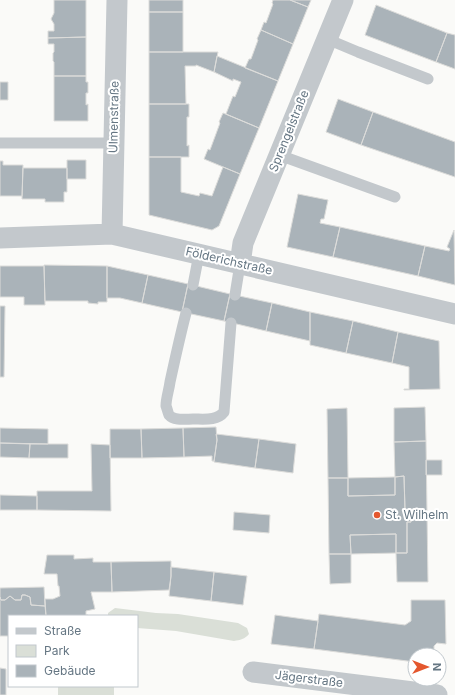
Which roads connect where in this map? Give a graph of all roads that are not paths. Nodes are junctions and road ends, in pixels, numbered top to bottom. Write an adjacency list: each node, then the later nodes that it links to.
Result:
1 (117, 0): 6 (street, Ulmenstraße)
2 (343, 0): 3 (street, Sprengelstraße)
3 (327, 39): 4 (lane); 7 (street, Sprengelstraße)
4 (428, 79)
5 (0, 143): 6 (lane)
6 (114, 143): 9 (street, Ulmenstraße)
7 (279, 156): 8 (lane); 12 (street, Sprengelstraße)
8 (395, 197)
9 (112, 234): 10 (street, Földerichstraße); 11 (street, Földerichstraße)
10 (0, 238)
11 (199, 254): 12 (street, Földerichstraße); 13 (lane)
12 (240, 264): 14 (lane); 16 (street, Földerichstraße)
13 (193, 285)
14 (235, 295)
15 (186, 313): 17 (lane)
16 (455, 314)
17 (231, 323)
18 (253, 672): 19 (street, Jägerstraße)
19 (438, 695)

